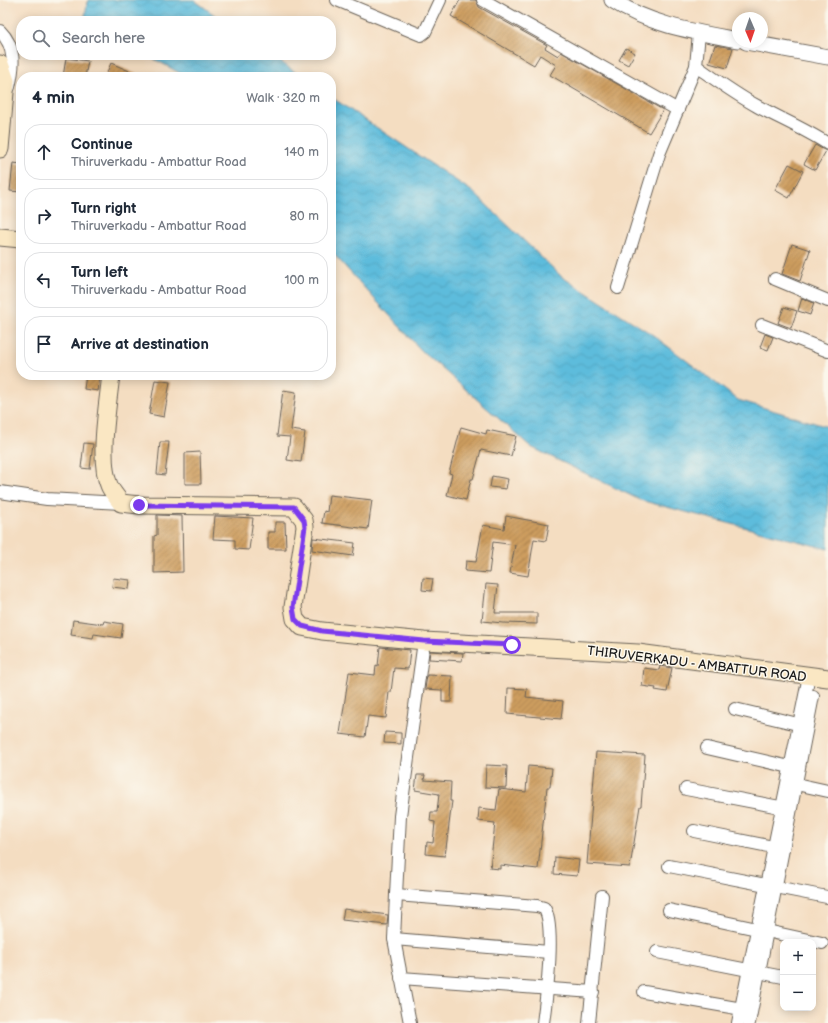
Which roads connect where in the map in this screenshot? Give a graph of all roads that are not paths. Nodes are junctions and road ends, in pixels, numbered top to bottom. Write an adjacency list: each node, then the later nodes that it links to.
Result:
1 (337, 0): 2 (street)
2 (440, 0)
3 (483, 0): 13 (street)
4 (612, 0): 6 (street)
5 (0, 30): 12 (street)
6 (699, 33): 7 (street); 11 (street)
7 (732, 39)
8 (768, 46): 9 (street)
9 (828, 57)
10 (0, 64): 12 (main road)
11 (696, 66): 13 (street); 14 (street)
12 (5, 99): 15 (main road)
13 (678, 110): 19 (street)
14 (828, 144)
15 (0, 149)
16 (0, 237): 17 (main road)
17 (16, 239)
18 (775, 279): 20 (street)
19 (618, 288)
20 (828, 301)
21 (762, 325): 22 (street)
22 (828, 351)
23 (110, 380): 25 (main road)
24 (0, 492): 25 (street)
25 (121, 503): 26 (main road, THIRUVERKADU - AMBATTUR ROAD)
26 (424, 641): 27 (main road, THIRUVERKADU - AMBATTUR ROAD); 40 (street)
27 (818, 677): 29 (street)
28 (735, 710): 29 (street)
29 (803, 726): 31 (street); 32 (street)
30 (707, 748): 31 (street)
31 (790, 767): 35 (street)
32 (796, 784): 34 (street); 35 (street)
33 (686, 789): 35 (street)
34 (828, 791)
35 (786, 808): 37 (street); 39 (street)
36 (694, 831): 37 (street)
37 (773, 848): 39 (street)
38 (669, 866): 39 (street)
39 (771, 885): 42 (street); 44 (street)
40 (396, 895): 45 (street); 47 (street)
41 (602, 896): 53 (street)
42 (828, 897)
43 (669, 910): 44 (street)
44 (762, 930): 46 (street); 49 (street)
45 (394, 939): 47 (street); 51 (street)
46 (822, 943)
47 (549, 952): 52 (street)
48 (657, 952): 49 (street)
49 (754, 971): 50 (street); 55 (street)
50 (780, 976)
51 (401, 978): 52 (street); 56 (street)
52 (548, 987): 53 (street); 57 (street)
53 (593, 992): 58 (street)
54 (644, 992): 55 (street)
55 (746, 1009): 59 (street); 60 (street)
56 (410, 1023)
57 (543, 1023)
58 (589, 1023)
59 (738, 1023)
60 (749, 1023)

